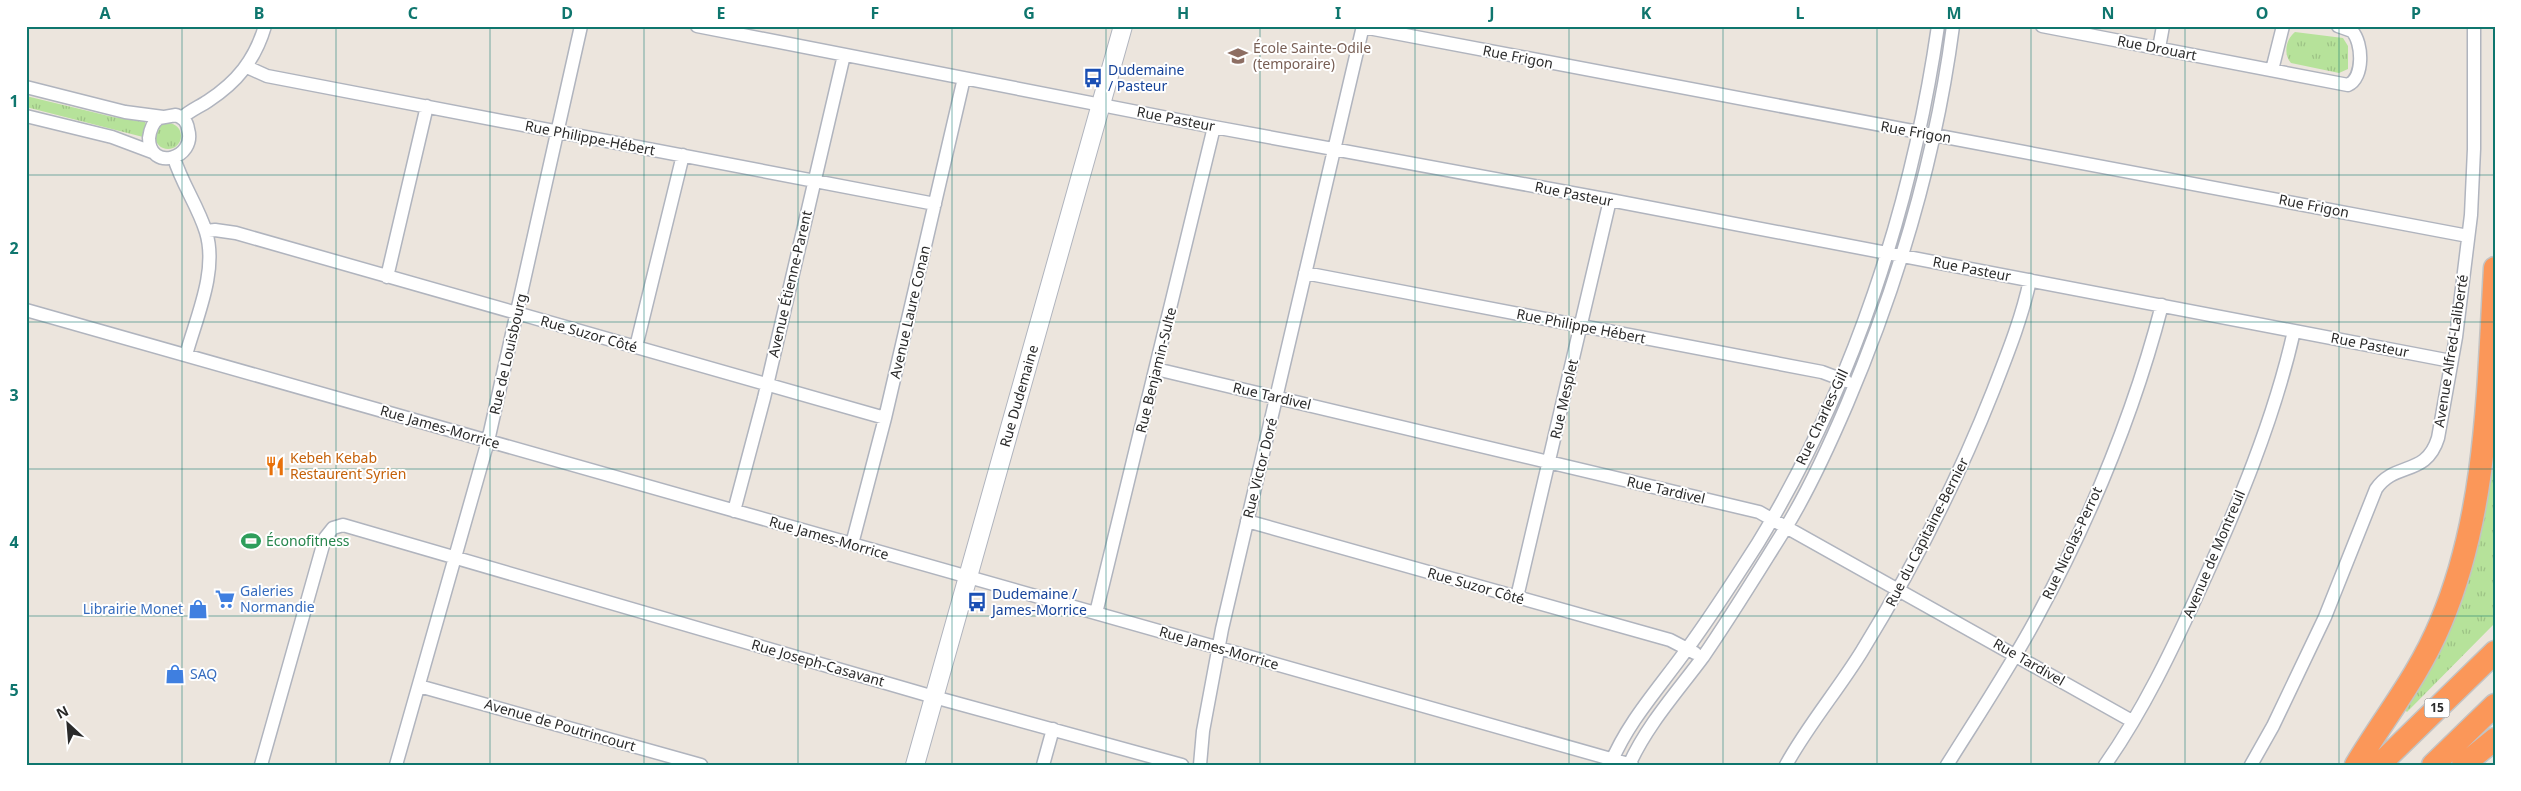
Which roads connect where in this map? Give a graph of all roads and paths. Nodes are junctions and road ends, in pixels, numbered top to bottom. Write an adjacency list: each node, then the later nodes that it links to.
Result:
1 (265, 26): 15 (street)
2 (581, 26): 25 (street, Rue de Louisbourg)
3 (697, 26): 14 (street, Rue Pasteur)
4 (1123, 26): 19 (street, Rue Dudemaine)
5 (1938, 26): 26 (street, Rue Charles-Gill)
6 (1953, 26): 27 (street, Rue Charles-Gill)
7 (2042, 26): 13 (street, Rue Drouart)
8 (2163, 26): 13 (street)
9 (2283, 26): 16 (street)
10 (2338, 26): 16 (street, Rue Drouart)
11 (2474, 26): 36 (street, Avenue Alfred-Laliberté)
12 (1363, 27): 26 (street, Rue Frigon); 28 (street, Rue Victor Doré)
13 (2159, 48): 16 (street, Rue Drouart)
14 (844, 55): 17 (street, Rue Pasteur); 32 (street, Avenue Étienne-Parent)
15 (246, 68): 20 (street, Rue Philippe-Hébert); 23 (street)
16 (2272, 70)
17 (964, 78): 19 (street, Rue Pasteur); 34 (street, Avenue Laure Conan)
18 (26, 87): 22 (street)
19 (1102, 104): 24 (street, Rue Pasteur); 65 (street, Rue Dudemaine)
20 (427, 106): 25 (street, Rue Philippe-Hébert); 41 (street)
21 (26, 116): 29 (street)
22 (163, 117): 23 (street); 29 (street)
23 (182, 118): 31 (street)
24 (1214, 127): 28 (street, Rue Pasteur); 51 (street, Rue Benjamin-Sulte)
25 (559, 132): 30 (street, Rue Philippe-Hébert); 45 (street, Rue de Louisbourg)
26 (1919, 132): 27 (street, Rue Frigon); 37 (street, Rue Charles-Gill)
27 (1934, 135): 36 (street, Rue Frigon); 38 (street, Rue Charles-Gill)
28 (1335, 149): 33 (street, Rue Pasteur); 40 (street, Rue Victor Doré)
29 (152, 152): 31 (street)
30 (683, 155): 32 (street, Rue Philippe-Hébert); 48 (street)
31 (174, 158): 35 (street)
32 (814, 180): 34 (street, Rue Philippe-Hébert); 53 (street, Avenue Étienne-Parent)
33 (1610, 200): 37 (street, Rue Pasteur); 46 (street, Rue Mesplet)
34 (935, 204): 56 (street, Avenue Laure Conan)
35 (206, 231): 41 (street, Rue Suzor Côté); 49 (street)
36 (2468, 236): 50 (street, Avenue Alfred-Laliberté)
37 (1887, 253): 38 (street, Rue Pasteur); 52 (street, Rue Charles-Gill)
38 (1901, 256): 42 (street, Rue Pasteur); 54 (street, Rue Charles-Gill)
39 (2495, 268): 93 (highway)
40 (1305, 273): 46 (street, Rue Philippe Hébert); 55 (street, Rue Victor Doré)
41 (387, 277): 45 (street, Rue Suzor Côté)
42 (2030, 280): 43 (street, Rue Pasteur); 66 (street, Rue du Capitaine-Bernier)
43 (2162, 305): 47 (street, Rue Pasteur); 72 (street, Rue Nicolas-Perrot)
44 (26, 310): 49 (street, Rue James-Morrice)
45 (517, 313): 48 (street, Rue Suzor Côté); 57 (street, Rue de Louisbourg)
46 (1581, 326): 52 (street, Rue Philippe Hébert); 58 (street, Rue Mesplet)
47 (2294, 331): 50 (street, Rue Pasteur); 77 (street, Avenue de Montreuil)
48 (636, 348): 53 (street, Rue Suzor Côté)
49 (186, 356): 57 (street, Rue James-Morrice)
50 (2451, 361): 92 (street, Avenue Alfred-Laliberté)
51 (1156, 369): 55 (street, Rue Tardivel); 68 (street, Rue Benjamin-Sulte)
52 (1840, 378): 54 (street, Rue Philippe Hébert); 60 (street, Rue Charles-Gill)
53 (766, 385): 56 (street, Rue Suzor Côté); 59 (street, Avenue Étienne-Parent)
54 (1855, 385): 62 (street, Rue Charles-Gill)
55 (1277, 397): 58 (street, Rue Tardivel); 61 (street, Rue Victor Doré)
56 (885, 418): 63 (street, Avenue Laure Conan)
57 (488, 441): 59 (street, Rue James-Morrice); 64 (street, Rue de Louisbourg)
58 (1549, 462): 60 (street, Rue Tardivel); 67 (street, Rue Mesplet)
59 (734, 511): 63 (street, Rue James-Morrice)
60 (1772, 518): 62 (street, Rue Tardivel); 70 (street, Rue Charles-Gill)
61 (1247, 521): 67 (street, Rue Suzor Côté); 69 (street, Rue Victor Doré)
62 (1787, 526): 66 (street, Rue Tardivel); 73 (street, Rue Charles-Gill)
63 (852, 544): 65 (street, Rue James-Morrice)
64 (455, 558): 74 (street, Rue de Louisbourg); 75 (street, Rue Joseph-Casavant); 82 (street, Rue Joseph-Casavant)
65 (968, 577): 68 (street, Rue James-Morrice); 75 (street, Rue Dudemaine)
66 (1899, 589): 72 (street, Rue Tardivel); 89 (street, Rue du Capitaine-Bernier)
67 (1517, 597): 70 (street, Rue Suzor Côté)
68 (1096, 613): 69 (street, Rue James-Morrice)
69 (1219, 648): 80 (street, Rue James-Morrice); 88 (street, Rue Victor Doré)
70 (1688, 648): 73 (street, Rue Suzor Côté); 80 (street, Rue Charles-Gill)
71 (2495, 652): 94 (highway, 15)
72 (2016, 654): 77 (street, Rue Tardivel); 90 (street, Rue Nicolas-Perrot)
73 (1702, 657): 81 (street, Rue Charles-Gill)
74 (419, 686): 83 (street, Rue de Louisbourg); 84 (street, Avenue de Poutrincourt)
75 (934, 697): 78 (street, Rue Joseph-Casavant); 85 (street, Rue Dudemaine)
76 (2495, 705): 95 (highway)
77 (2132, 721): 91 (street, Avenue de Montreuil)
78 (1053, 729): 86 (street); 87 (street, Rue Joseph-Casavant)
79 (2495, 739): 96 (highway)
80 (1611, 762): 81 (street, Rue James-Morrice)
81 (1630, 764)
82 (261, 765)
83 (396, 765)
84 (701, 765)
85 (915, 765)
86 (1043, 765)
87 (1182, 765)
88 (1200, 765)
89 (1786, 765)
90 (1947, 765)
91 (2105, 765)
92 (2251, 765)
93 (2356, 765)
94 (2379, 765)
95 (2433, 765)
96 (2463, 765)

